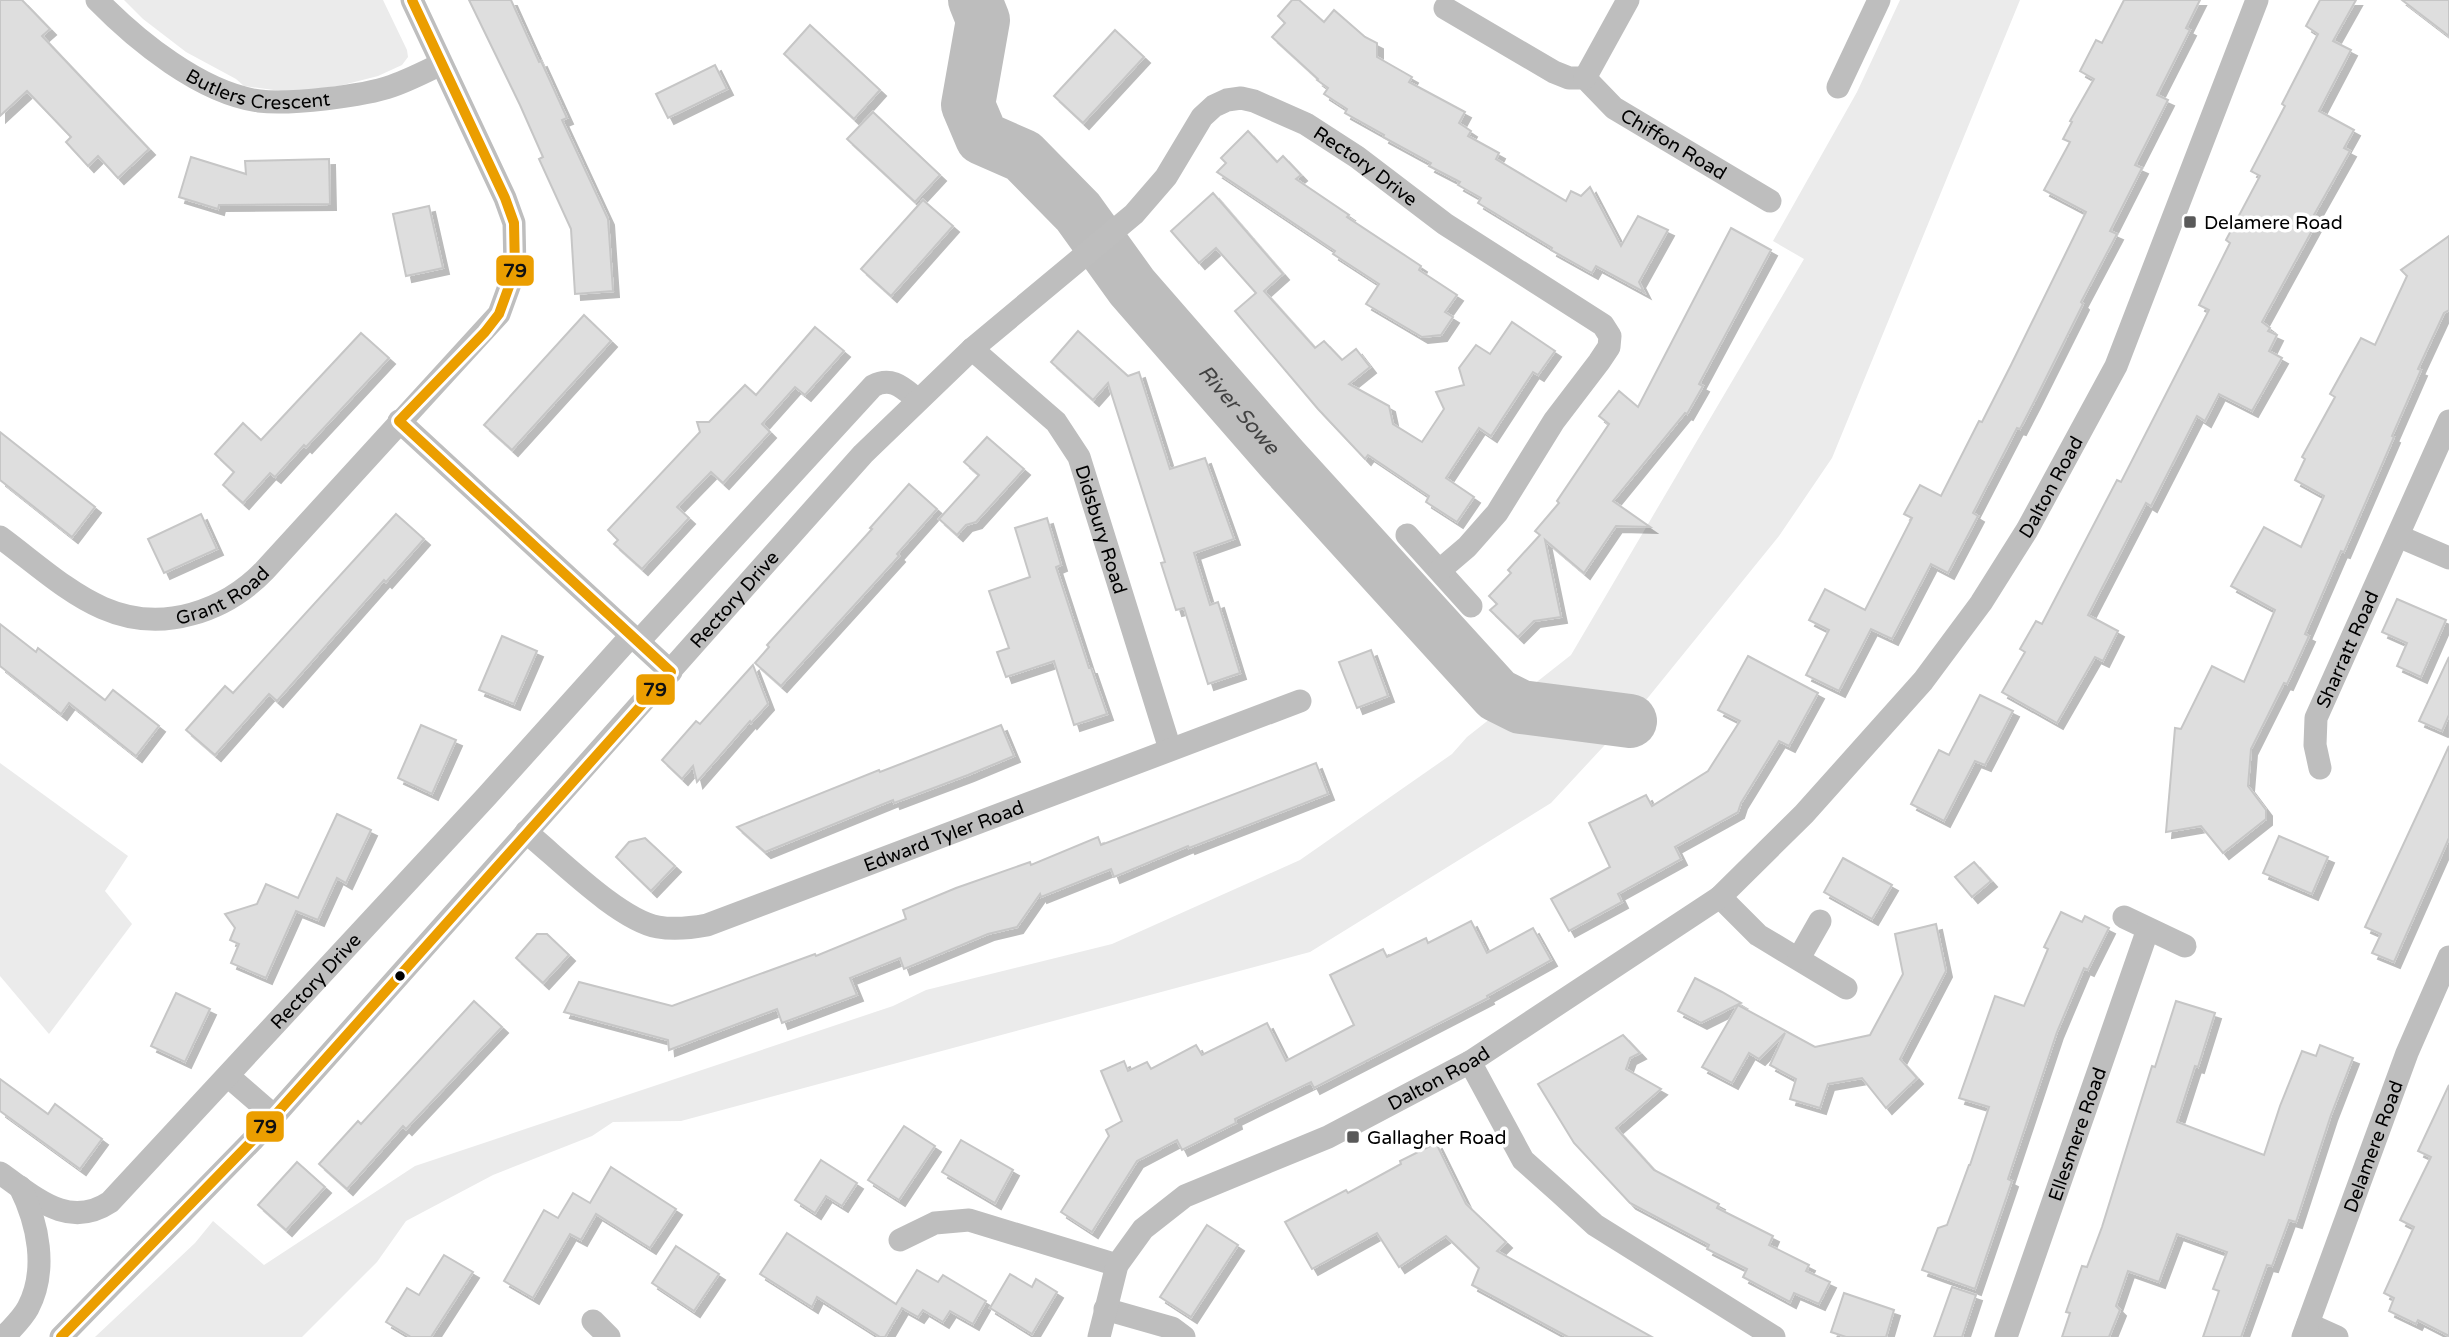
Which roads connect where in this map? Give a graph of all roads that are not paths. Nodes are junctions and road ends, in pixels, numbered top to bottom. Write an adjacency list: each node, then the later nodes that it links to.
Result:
1 (97, 0): 7 (street, Butlers Crescent)
2 (412, 0): 7 (street, Grant Road)
3 (1629, 0): 8 (street)
4 (1879, 0): 9 (street)
5 (2257, 0): 27 (street, Dalton Road)
6 (1445, 8): 8 (street)
7 (442, 65): 13 (street, Grant Road)
8 (1585, 78): 10 (street, Chiffon Road)
9 (1838, 87)
10 (1770, 201)
11 (972, 349): 12 (street, Rectory Drive); 19 (street, Rectory Drive); 24 (street, Didsbury Road)
12 (918, 400): 21 (street, Rectory Drive); 22 (street, Rectory Drive)
13 (399, 421): 17 (street, Grant Road); 21 (street)
14 (2449, 421): 16 (street, Sharratt Road)
15 (1407, 536): 19 (street)
16 (2398, 536): 18 (street); 25 (street, Sharratt Road)
17 (0, 537)
18 (2449, 558)
19 (1440, 570): 20 (street)
20 (1471, 606)
21 (634, 639): 22 (street); 36 (street, Rectory Drive)
22 (671, 672): 26 (street, Rectory Drive)
23 (1300, 701): 24 (street, Edward Tyler Road)
24 (1170, 749): 26 (street, Edward Tyler Road)
25 (2320, 768)
26 (526, 832): 37 (street, Rectory Drive)
27 (1720, 897): 33 (street); 35 (street, Dalton Road)
28 (2124, 917): 30 (street)
29 (1820, 921): 33 (street)
30 (2148, 929): 31 (street); 49 (street, Ellesmere Road)
31 (2185, 946)
32 (2449, 957): 43 (street, Delamere Road)
33 (1799, 958): 34 (street)
34 (1846, 988)
35 (1470, 1062): 41 (street, Dalton Road); 48 (street)
36 (228, 1076): 37 (street); 39 (street, Rectory Drive)
37 (274, 1116): 45 (street, Rectory Drive)
38 (0, 1173): 39 (street)
39 (20, 1187): 44 (street)
40 (900, 1240): 41 (street)
41 (1117, 1265): 42 (street, Dalton Road)
42 (1105, 1309): 46 (street, Dalton Road); 47 (street)
43 (2306, 1330): 50 (street)
44 (4, 1337)
45 (61, 1337)
46 (1098, 1337)
47 (1184, 1337)
48 (1774, 1337)
49 (2006, 1337)
50 (2337, 1337)

